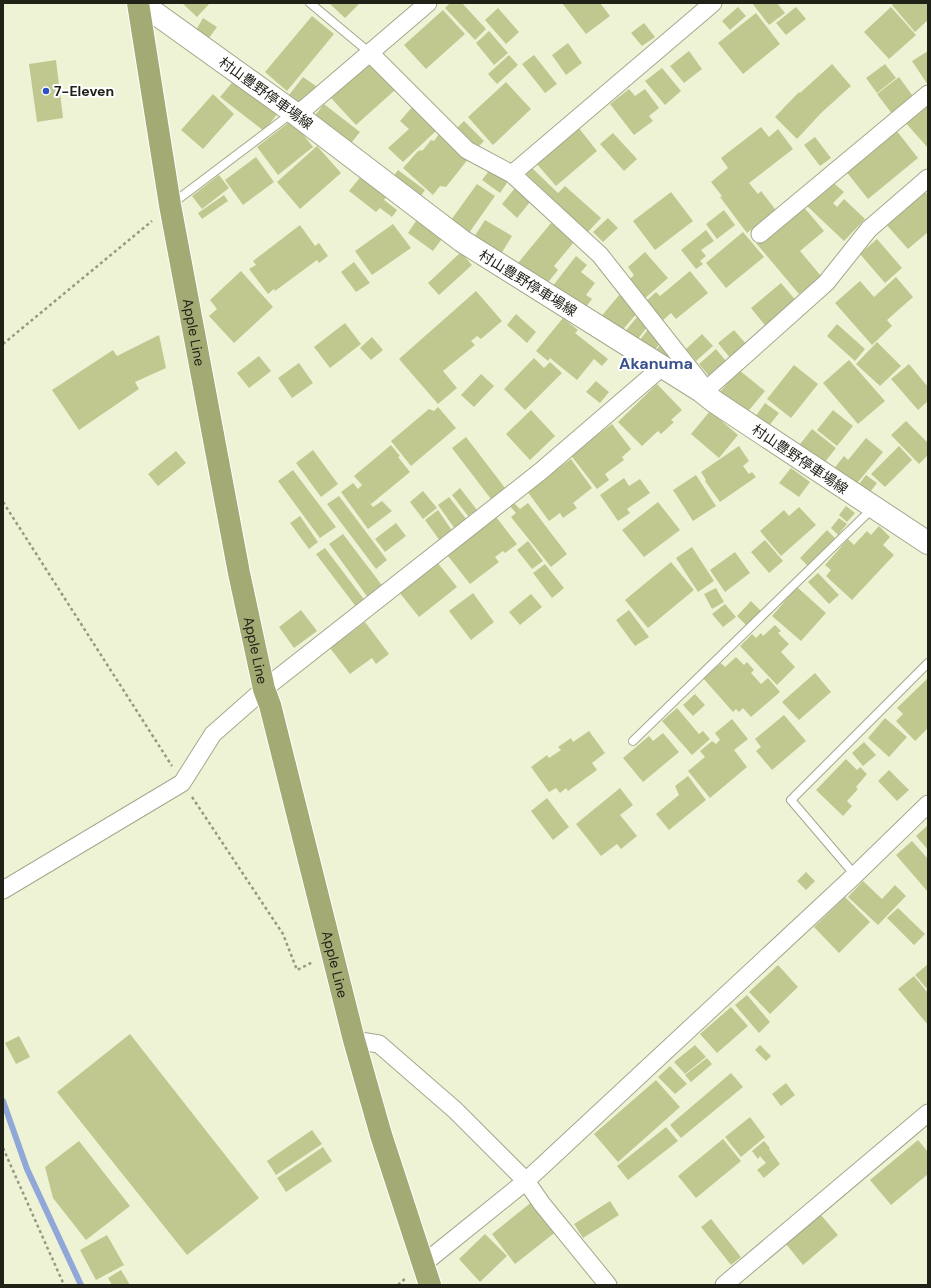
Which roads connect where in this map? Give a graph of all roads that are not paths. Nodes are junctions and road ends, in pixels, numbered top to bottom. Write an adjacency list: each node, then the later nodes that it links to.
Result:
1 (138, 3): 11 (highway, Apple Line)
2 (141, 3): 8 (main road, 村山豊野停車場線)
3 (310, 3): 6 (lane)
4 (428, 3): 6 (street)
5 (713, 3): 9 (street)
6 (370, 53): 8 (street); 9 (street)
7 (928, 94): 12 (street)
8 (295, 114): 11 (lane); 13 (main road, 村山豊野停車場線)
9 (512, 174): 14 (street)
10 (928, 178): 14 (street)
11 (170, 205): 18 (highway, Apple Line)
12 (760, 234)
13 (662, 367): 14 (main road, 村山豊野停車場線); 18 (street)
14 (710, 396): 15 (main road, 村山豊野停車場線)
15 (874, 508): 16 (main road, 村山豊野停車場線); 19 (lane)
16 (928, 543)
17 (928, 663): 21 (lane)
18 (264, 689): 22 (street); 23 (highway, Apple Line)
19 (633, 741)
20 (928, 804): 21 (street)
21 (855, 875): 25 (street)
22 (3, 890)
23 (354, 1040): 25 (street); 26 (highway, Apple Line)
24 (928, 1113): 29 (street)
25 (526, 1181): 26 (street); 28 (street)
26 (423, 1264): 27 (highway, Apple Line)
27 (430, 1285)
28 (608, 1285)
29 (724, 1285)

